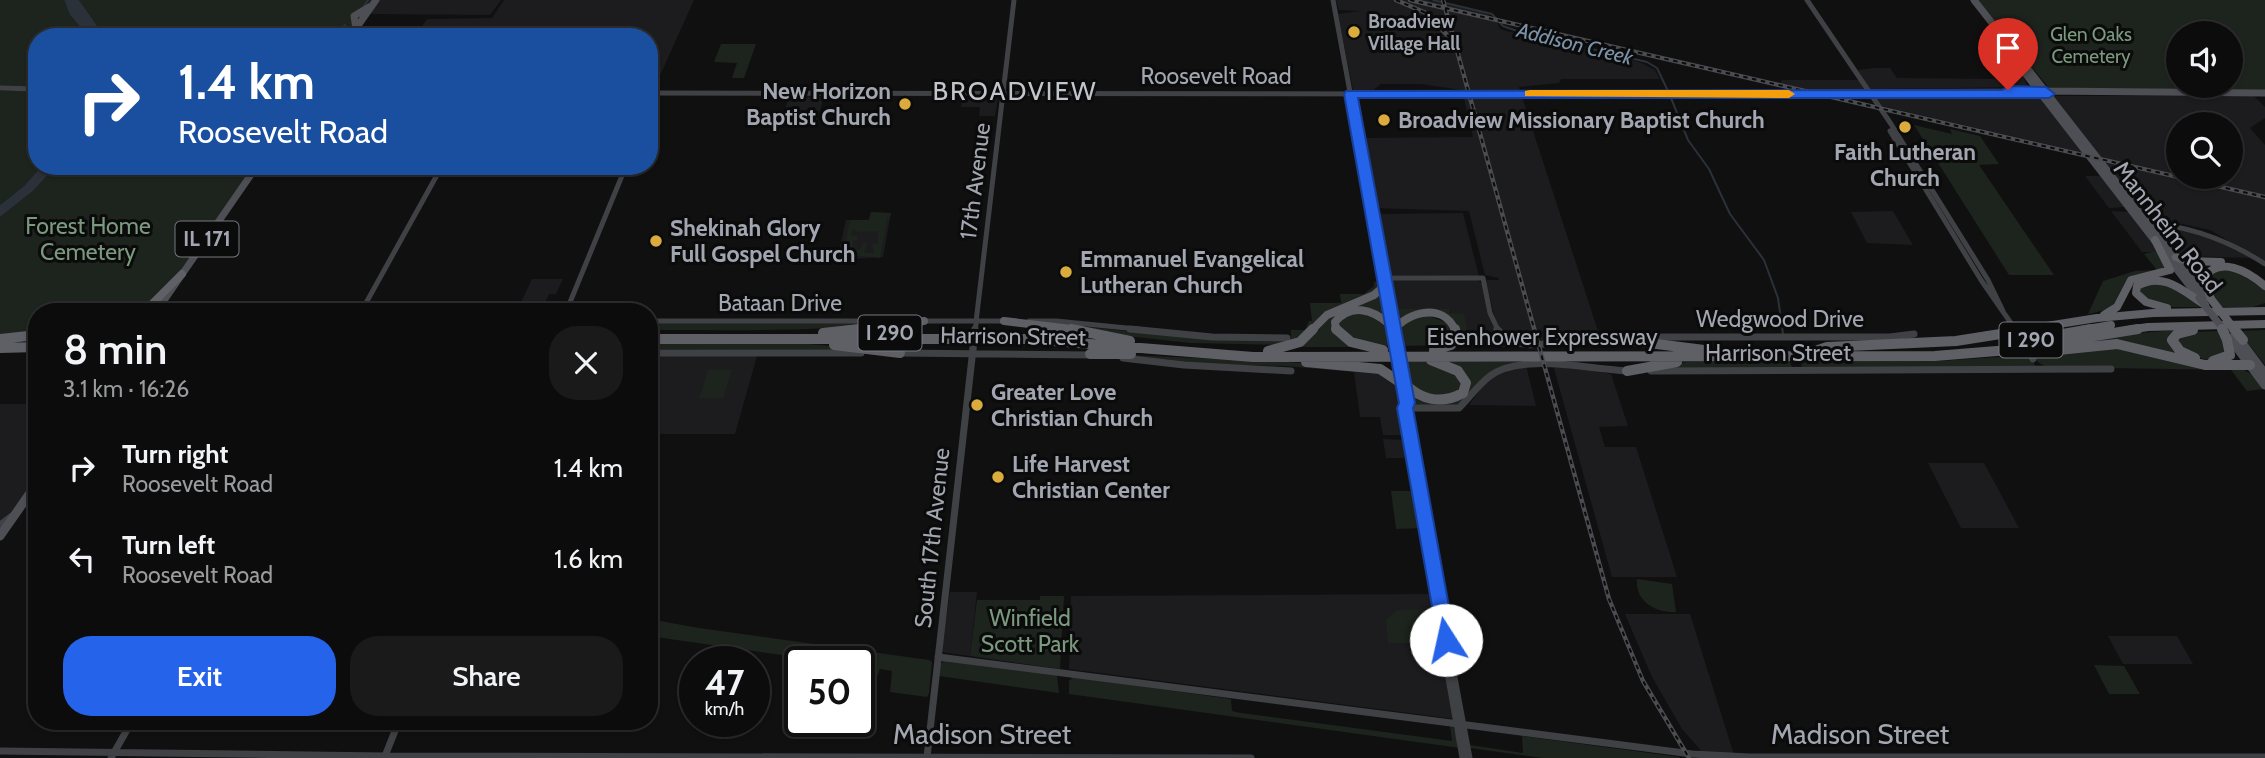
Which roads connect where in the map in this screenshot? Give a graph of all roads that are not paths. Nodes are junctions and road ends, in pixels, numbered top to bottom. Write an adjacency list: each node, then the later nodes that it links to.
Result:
1 (1014, 0): 12 (street, 17th Avenue)
2 (1333, 0): 14 (street)
3 (1809, 0): 9 (street)
4 (1972, 0): 10 (main road)
5 (375, 1): 6 (main road)
6 (356, 28)
7 (0, 88): 8 (street)
8 (28, 89)
9 (1869, 92): 10 (street); 14 (street, Roosevelt Road, bridge); 76 (street, bridge)
10 (2043, 92): 13 (main road); 15 (main road, Mannheim Road); 19 (main road, Mannheim Road)
11 (658, 93): 12 (street, Roosevelt Road)
12 (1002, 93): 14 (street, Roosevelt Road); 40 (street, 17th Avenue)
13 (2265, 93)
14 (1350, 94): 26 (street)
15 (2102, 173): 19 (main road); 20 (main road, Mannheim Road)
16 (251, 175): 24 (main road, IL 171)
17 (437, 175): 31 (street)
18 (621, 175): 32 (street)
19 (2128, 194): 20 (main road, Mannheim Road)
20 (2146, 223): 21 (main road, Mannheim Road); 22 (main road, Mannheim Road); 23 (street)
21 (2155, 240): 28 (main road, Mannheim Road); 35 (highway)
22 (2176, 257): 25 (highway); 28 (main road, Mannheim Road)
23 (2265, 264)
24 (182, 274): 29 (highway); 30 (main road, IL 171)
25 (2265, 275)
26 (1383, 283): 45 (street); 48 (street, Wedgwood Drive); 64 (highway)
27 (2265, 286): 28 (highway)
28 (2204, 300): 34 (highway); 42 (main road, Mannheim Road, bridge); 51 (highway, bridge)
29 (153, 303)
30 (162, 303)
31 (366, 303)
32 (570, 303)
33 (2265, 308): 34 (highway)
34 (2185, 311): 35 (highway)
35 (2097, 318): 61 (highway)
36 (2265, 318): 61 (highway, Eisenhower Expressway / I 290)
37 (658, 321): 38 (street, Bataan Drive)
38 (924, 321): 40 (street, Bataan Drive); 44 (highway)
39 (1004, 321): 40 (street, Bataan Drive); 49 (street, Bataan Drive); 53 (highway)
40 (976, 323): 57 (street, South 17th Avenue, bridge)
41 (2265, 326): 51 (highway); 71 (highway, Eisenhower Expressway / I 290)
42 (2222, 328): 51 (highway, bridge)
43 (658, 333): 44 (highway, Eisenhower Expressway / I 290)
44 (823, 333): 53 (highway, Eisenhower Expressway / I 290)
45 (1393, 334): 58 (highway); 59 (highway); 81 (street, bridge)
46 (1914, 334): 48 (street, Wedgwood Drive)
47 (28, 337): 54 (highway)
48 (1620, 337): 60 (highway)
49 (1287, 338)
50 (788, 339): 52 (highway, Eisenhower Expressway / I 290); 66 (highway); 67 (highway, Eisenhower Expressway / I 290)
51 (2234, 339): 62 (highway); 75 (main road)
52 (658, 340)
53 (1130, 341): 64 (highway, Eisenhower Expressway / I 290)
54 (2, 342): 55 (highway)
55 (28, 347)
56 (28, 350): 63 (street)
57 (973, 350): 66 (street, Harrison Street); 70 (street, Harrison Street); 88 (street, South 17th Avenue)
58 (1383, 350): 59 (highway, Eisenhower Expressway / I 290); 64 (highway, Eisenhower Expressway / I 290)
59 (1434, 350): 60 (highway, Eisenhower Expressway / I 290)
60 (1704, 350): 68 (highway, Eisenhower Expressway / I 290)
61 (1818, 350): 69 (highway, Eisenhower Expressway / I 290)
62 (2247, 350): 75 (main road)
63 (14, 351)
64 (1268, 351)
65 (658, 353): 66 (street, Harrison Street)
66 (900, 353)
67 (1177, 353): 70 (highway); 73 (highway, Eisenhower Expressway / I 290)
68 (1781, 353): 69 (highway, Eisenhower Expressway / I 290); 72 (highway, Eisenhower Expressway / I 290)
69 (1798, 353): 71 (highway, Eisenhower Expressway / I 290)
70 (1090, 354): 78 (street, Harrison Street)
71 (1966, 354): 75 (highway)
72 (1731, 356): 74 (highway, Eisenhower Expressway / I 290); 79 (highway)
73 (1254, 357): 74 (highway, Eisenhower Expressway / I 290); 81 (highway)
74 (1417, 357): 81 (highway)
75 (2258, 365): 80 (main road); 82 (main road)
76 (2040, 369): 77 (street, Harrison Street); 79 (street, Harrison Street)
77 (2111, 369)
78 (1291, 371)
79 (1627, 371): 83 (street, Harrison Street)
80 (2265, 374)
81 (1401, 382): 83 (street)
82 (2265, 385)
83 (1405, 408): 89 (street)
84 (28, 495): 85 (main road)
85 (16, 512): 86 (street); 87 (main road)
86 (0, 525)
87 (0, 536)
88 (938, 657): 89 (street, Madison Street); 95 (street, South 17th Avenue)
89 (1460, 724): 96 (street, Madison Street); 98 (street); 99 (street)
90 (127, 730): 93 (street)
91 (396, 730): 94 (street)
92 (0, 751): 93 (street, Madison Street)
93 (113, 755): 94 (street, Madison Street)
94 (385, 757): 95 (street, Madison Street)
95 (927, 757): 97 (street, Madison Street)
96 (2265, 757)
97 (1251, 758)
98 (1463, 758)
99 (1469, 758)

